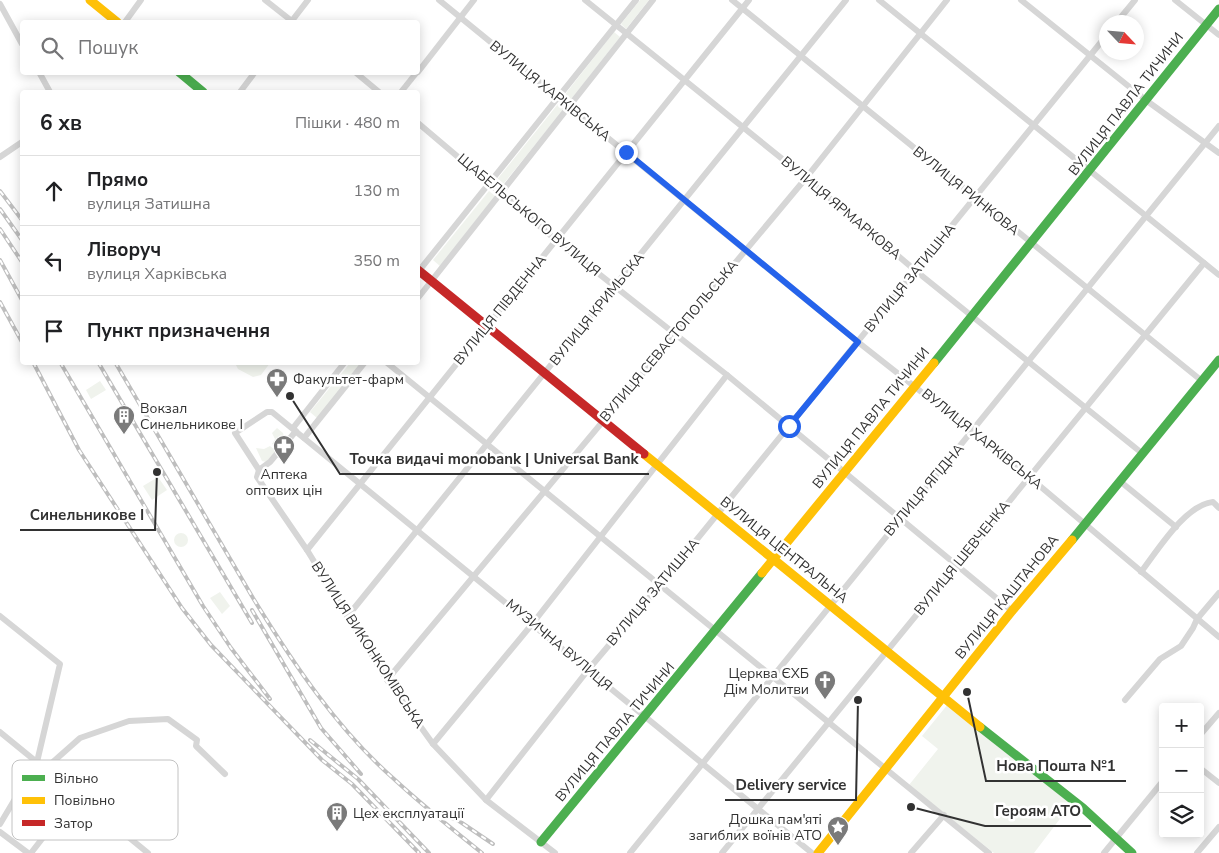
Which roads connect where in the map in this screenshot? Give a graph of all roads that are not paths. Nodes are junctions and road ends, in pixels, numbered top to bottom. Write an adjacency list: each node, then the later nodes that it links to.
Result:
1 (90, 0): 23 (street)
2 (141, 0): 24 (street)
3 (265, 0): 25 (street)
4 (308, 0): 26 (street)
5 (439, 0): 22 (street, ВУЛИЦЯ ХАРКІВСЬКА)
6 (474, 0): 22 (street)
7 (585, 0): 27 (street, ВУЛИЦЯ ЯРМАРКОВА)
8 (636, 0): 27 (street)
9 (653, 0): 30 (street)
10 (732, 0): 19 (street, ВУЛИЦЯ РИНКОВА)
11 (750, 0): 19 (street, ВУЛИЦЯ ПІВДЕННА)
12 (846, 0): 35 (street, ВУЛИЦЯ КРИМЬСКА)
13 (879, 0): 29 (street)
14 (947, 0): 29 (street, ВУЛИЦЯ СЕВАСТОПОЛЬСЬКА)
15 (1021, 0): 34 (street)
16 (1135, 0): 21 (street)
17 (1175, 0): 28 (street)
18 (0, 4): 32 (street)
19 (742, 9): 35 (street, ВУЛИЦЯ РИНКОВА); 42 (street, ВУЛИЦЯ ПІВДЕННА)
20 (1219, 9): 28 (street, ВУЛИЦЯ ПАВЛА ТИЧИНИ)
21 (1123, 15)
22 (461, 17): 36 (street); 48 (street, ВУЛИЦЯ ХАРКІВСЬКА)
23 (115, 20)
24 (127, 20)
25 (290, 20)
26 (293, 20)
27 (616, 25): 30 (street, ВУЛИЦЯ ЯРМАРКОВА); 48 (street)
28 (1206, 25): 31 (street); 49 (street, ВУЛИЦЯ ПАВЛА ТИЧИНИ)
29 (920, 32): 50 (street, ВУЛИЦЯ СЕВАСТОПОЛЬСЬКА); 52 (street)
30 (626, 34): 42 (street, ВУЛИЦЯ ЯРМАРКОВА); 51 (street)
31 (1219, 35)
32 (20, 40)
33 (1099, 45): 34 (street, ВУЛИЦЯ ЗАТИШНА)
34 (1091, 55): 49 (street); 52 (street, ВУЛИЦЯ ЗАТИШНА)
35 (801, 56): 50 (street, ВУЛИЦЯ РИНКОВА); 55 (street, ВУЛИЦЯ КРИМЬСКА)
36 (420, 68)
37 (41, 75): 43 (street)
38 (183, 75): 44 (street)
39 (253, 75): 45 (street)
40 (359, 75): 46 (street)
41 (415, 75): 47 (street)
42 (684, 80): 55 (street, ВУЛИЦЯ ЯРМАРКОВА); 58 (street, ВУЛИЦЯ ПІВДЕННА)
43 (49, 90)
44 (201, 90)
45 (242, 90)
46 (377, 90)
47 (404, 90)
48 (557, 98): 51 (street, ВУЛИЦЯ ХАРКІВСЬКА); 63 (street)
49 (1147, 100): 56 (street); 61 (street, ВУЛИЦЯ ПАВЛА ТИЧИНИ)
50 (861, 106): 62 (street, ВУЛИЦЯ СЕВАСТОПОЛЬСЬКА); 65 (street, ВУЛИЦЯ РИНКОВА)
51 (568, 108): 58 (street, ВУЛИЦЯ ХАРКІВСЬКА); 64 (street)
52 (1034, 124): 61 (street); 65 (street, ВУЛИЦЯ ЗАТИШНА)
53 (420, 125): 63 (street, ЩАБЕЛЬСЬКОГО ВУЛИЦЯ)
54 (1219, 126): 56 (street, ВУЛИЦЯ ЯГІДНА)
55 (743, 127): 62 (street, ВУЛИЦЯ ЯРМАРКОВА); 66 (street, ВУЛИЦЯ КРИМЬСКА)
56 (1206, 142): 59 (street); 67 (street, ВУЛИЦЯ ЯГІДНА)
57 (20, 143): 60 (street)
58 (626, 152): 66 (street, ВУЛИЦЯ ХАРКІВСЬКА); 68 (street, ВУЛИЦЯ ПІВДЕННА)
59 (1219, 153)
60 (0, 157)
61 (1090, 172): 67 (street); 69 (street, ВУЛИЦЯ ПАВЛА ТИЧИНИ)
62 (806, 178): 70 (street, ВУЛИЦЯ СЕВАСТОПОЛЬСЬКА); 73 (street, ВУЛИЦЯ ЯРМАРКОВА)
63 (490, 182): 64 (street, ЩАБЕЛЬСЬКОГО ВУЛИЦЯ); 72 (street)
64 (501, 192): 68 (street, ЩАБЕЛЬСЬКОГО ВУЛИЦЯ); 76 (street)
65 (975, 197): 69 (street, ВУЛИЦЯ РИНКОВА); 73 (street, ВУЛИЦЯ ЗАТИШНА)
66 (685, 199): 70 (street, ВУЛИЦЯ ХАРКІВСЬКА); 77 (street, ВУЛИЦЯ КРИМЬСКА)
67 (1146, 216): 71 (street); 78 (street, ВУЛИЦЯ ЯГІДНА)
68 (556, 240): 77 (street, ЩАБЕЛЬСЬКОГО ВУЛИЦЯ); 81 (street, ВУЛИЦЯ ПІВДЕННА)
69 (1030, 244): 78 (street, ВУЛИЦЯ РИНКОВА); 80 (street, ВУЛИЦЯ ПАВЛА ТИЧИНИ)
70 (744, 250): 82 (street, ВУЛИЦЯ СЕВАСТОПОЛЬСЬКА); 84 (street, ВУЛИЦЯ ХАРКІВСЬКА)
71 (1204, 263): 75 (street); 83 (street, ВУЛИЦЯ ШЕВЧЕНКА)
72 (420, 269)
73 (916, 271): 80 (street, ВУЛИЦЯ ЯРМАРКОВА); 84 (street, ВУЛИЦЯ ЗАТИШНА)
74 (420, 273): 76 (street, ВУЛИЦЯ ЦЕНТРАЛЬНА)
75 (1219, 275)
76 (430, 282): 79 (street); 81 (street, ВУЛИЦЯ ЦЕНТРАЛЬНА)
77 (615, 286): 82 (street, ЩАБЕЛЬСЬКОГО ВУЛИЦЯ); 90 (street, ВУЛИЦЯ КРИМЬСКА)
78 (1088, 290): 83 (street, ВУЛИЦЯ РИНКОВА); 86 (street, ВУЛИЦЯ ЯГІДНА)
79 (420, 295)
80 (972, 316): 86 (street, ВУЛИЦЯ ЯРМАРКОВА); 93 (street, ВУЛИЦЯ ПАВЛА ТИЧИНИ)
81 (486, 326): 90 (street, ВУЛИЦЯ ЦЕНТРАЛЬНА); 94 (street, ВУЛИЦЯ ПІВДЕННА)
82 (674, 334): 91 (street, ЩАБЕЛЬСЬКОГО ВУЛИЦЯ); 96 (street, ВУЛИЦЯ СЕВАСТОПОЛЬСЬКА)
83 (1145, 334): 92 (street, ВУЛИЦЯ РИНКОВА); 95 (street, ВУЛИЦЯ ШЕВЧЕНКА)
84 (858, 342): 93 (street, ВУЛИЦЯ ХАРКІВСЬКА); 97 (street, ВУЛИЦЯ ЗАТИШНА)
85 (1219, 360): 92 (street, ВУЛИЦЯ КАШТАНОВА)
86 (1029, 361): 95 (street, ВУЛИЦЯ ЯРМАРКОВА); 99 (street, ВУЛИЦЯ ЯГІДНА)
87 (343, 365): 98 (street)
88 (363, 365): 101 (street)
89 (390, 365): 94 (street)
90 (545, 374): 96 (street, ВУЛИЦЯ ЦЕНТРАЛЬНА); 102 (street, ВУЛИЦЯ КРИМЬСКА)
91 (727, 375): 97 (street, ЩАБЕЛЬСЬКОГО ВУЛИЦЯ); 104 (street)
92 (1202, 381): 103 (street, ВУЛИЦЯ КАШТАНОВА)
93 (915, 386): 99 (street, ВУЛИЦЯ ХАРКІВСЬКА); 106 (street, ВУЛИЦЯ ПАВЛА ТИЧИНИ)
94 (430, 399): 102 (street); 109 (street, ВУЛИЦЯ ПІВДЕННА)
95 (1085, 408): 103 (street, ВУЛИЦЯ ЯРМАРКОВА); 107 (street, ВУЛИЦЯ ШЕВЧЕНКА)
96 (602, 421): 104 (street, ВУЛИЦЯ ЦЕНТРАЛЬНА); 110 (street, ВУЛИЦЯ СЕВАСТОПОЛЬСЬКА)
97 (789, 426): 106 (street, ЩАБЕЛЬСЬКОГО ВУЛИЦЯ); 112 (street, ВУЛИЦЯ ЗАТИШНА)
98 (294, 429): 100 (street, МУЗИЧНА ВУЛИЦЯ); 101 (street, МУЗИЧНА ВУЛИЦЯ); 105 (street)
99 (973, 431): 107 (street, ВУЛИЦЯ ХАРКІВСЬКА); 113 (street, ВУЛИЦЯ ЯГІДНА)
100 (235, 433): 105 (street, ВУЛИЦЯ ВИКОНКОМІВСЬКА)
101 (304, 438): 109 (street, МУЗИЧНА ВУЛИЦЯ)
102 (488, 445): 110 (street); 116 (street, ВУЛИЦЯ КРИМЬСКА)
103 (1143, 454): 108 (street, ВУЛИЦЯ КАШТАНОВА)
104 (657, 465): 112 (street, ВУЛИЦЯ ЦЕНТРАЛЬНА); 117 (street)
105 (259, 470): 118 (street, ВУЛИЦЯ ВИКОНКОМІВСЬКА)
106 (845, 473): 113 (street, ЩАБЕЛЬСЬКОГО ВУЛИЦЯ); 119 (street, ВУЛИЦЯ ПАВЛА ТИЧИНИ)
107 (1028, 476): 114 (street, ВУЛИЦЯ ХАРКІВСЬКА); 120 (street, ВУЛИЦЯ ШЕВЧЕНКА)
108 (1121, 482): 114 (street, ВУЛИЦЯ КАШТАНОВА); 115 (street)
109 (360, 485): 116 (street, МУЗИЧНА ВУЛИЦЯ); 118 (street, ВУЛИЦЯ ПІВДЕННА)
110 (544, 492): 117 (street); 122 (street, ВУЛИЦЯ СЕВАСТОПОЛЬСЬКА)
111 (1219, 508): 115 (street)
112 (718, 514): 119 (street, ВУЛИЦЯ ЦЕНТРАЛЬНА); 123 (street, ВУЛИЦЯ ЗАТИШНА)
113 (900, 518): 120 (street, ЩАБЕЛЬСЬКОГО ВУЛИЦЯ); 125 (street, ВУЛИЦЯ ЯГІДНА)
114 (1084, 524): 121 (street, ВУЛИЦЯ ХАРКІВСЬКА); 126 (street, ВУЛИЦЯ КАШТАНОВА)
115 (1176, 527): 121 (street)
116 (419, 530): 122 (street, МУЗИЧНА ВУЛИЦЯ); 128 (street, ВУЛИЦЯ КРИМЬСКА)
117 (600, 537): 123 (street); 130 (street)
118 (308, 550): 128 (street, ВУЛИЦЯ ВИКОНКОМІВСЬКА)
119 (774, 560): 125 (street, ВУЛИЦЯ ЦЕНТРАЛЬНА); 131 (street, ВУЛИЦЯ ПАВЛА ТИЧИНИ)
120 (957, 566): 126 (street, ЩАБЕЛЬСЬКОГО ВУЛИЦЯ); 133 (street, ВУЛИЦЯ ШЕВЧЕНКА)
121 (1141, 572): 129 (street, ВУЛИЦЯ ХАРКІВСЬКА)
122 (475, 576): 130 (street, МУЗИЧНА ВУЛИЦЯ); 136 (street, ВУЛИЦЯ СЕВАСТОПОЛЬСЬКА)
123 (659, 586): 131 (street); 134 (street, ВУЛИЦЯ ЗАТИШНА)
124 (1219, 593): 129 (street)
125 (830, 605): 133 (street, ВУЛИЦЯ ЦЕНТРАЛЬНА); 135 (street, ВУЛИЦЯ ЯГІДНА)
126 (1012, 611): 137 (street, ВУЛИЦЯ КАШТАНОВА)
127 (0, 616): 146 (street)
128 (347, 617): 136 (street, ВУЛИЦЯ ВИКОНКОМІВСЬКА)
129 (1197, 619): 132 (street, ВУЛИЦЯ ХАРКІВСЬКА); 138 (street)
130 (533, 623): 134 (street, МУЗИЧНА ВУЛИЦЯ); 144 (street)
131 (715, 632): 135 (street); 140 (street, ВУЛИЦЯ ПАВЛА ТИЧИНИ)
132 (1219, 637)
133 (886, 651): 137 (street, ВУЛИЦЯ ЦЕНТРАЛЬНА); 141 (street, ВУЛИЦЯ ШЕВЧЕНКА)
134 (588, 670): 140 (street, МУЗИЧНА ВУЛИЦЯ); 154 (street, ВУЛИЦЯ ЗАТИШНА)
135 (771, 677): 141 (street); 148 (street, ВУЛИЦЯ ЯГІДНА)
136 (387, 680): 144 (street, ВУЛИЦЯ ВИКОНКОМІВСЬКА)
137 (944, 698): 149 (street, ВУЛИЦЯ КАШТАНОВА); 161 (street, ВУЛИЦЯ ЦЕНТРАЛЬНА)
138 (1125, 700)
139 (1219, 713): 142 (street)
140 (646, 716): 148 (street, МУЗИЧНА ВУЛИЦЯ); 164 (street, ВУЛИЦЯ ПАВЛА ТИЧИНИ)
141 (828, 724): 149 (street); 156 (street, ВУЛИЦЯ ШЕВЧЕНКА)
142 (1204, 730)
143 (0, 732): 145 (street)
144 (433, 744): 154 (street, ВУЛИЦЯ ВИКОНКОМІВСЬКА)
145 (35, 760)
146 (37, 760)
147 (55, 760): 151 (street)
148 (702, 763): 156 (street, МУЗИЧНА ВУЛИЦЯ); 168 (street, ВУЛИЦЯ ЯГІДНА)
149 (886, 770): 157 (street); 171 (street, ВУЛИЦЯ КАШТАНОВА)
150 (1204, 771): 152 (street)
151 (225, 774)
152 (1219, 783)
153 (1159, 786): 161 (street)
154 (486, 800): 164 (street, ВУЛИЦЯ ВИКОНКОМІВСЬКА)
155 (12, 804): 158 (street)
156 (760, 809): 169 (street, ВУЛИЦЯ ШЕВЧЕНКА); 170 (street, МУЗИЧНА ВУЛИЦЯ)
157 (944, 815): 172 (street); 173 (street)
158 (0, 824)
159 (1219, 827): 176 (street)
160 (0, 832): 165 (street)
161 (1115, 839): 174 (street); 175 (street, ВУЛИЦЯ ЦЕНТРАЛЬНА)
162 (40, 840): 165 (street)
163 (132, 840): 166 (street)
164 (541, 842): 167 (street, ВУЛИЦЯ ВИКОНКОМІВСЬКА)
165 (29, 853)
166 (148, 853)
167 (555, 853)
168 (630, 853)
169 (722, 853)
170 (812, 853)
171 (818, 853)
172 (911, 853)
173 (989, 853)
174 (1104, 853)
175 (1132, 853)
176 (1197, 853)

